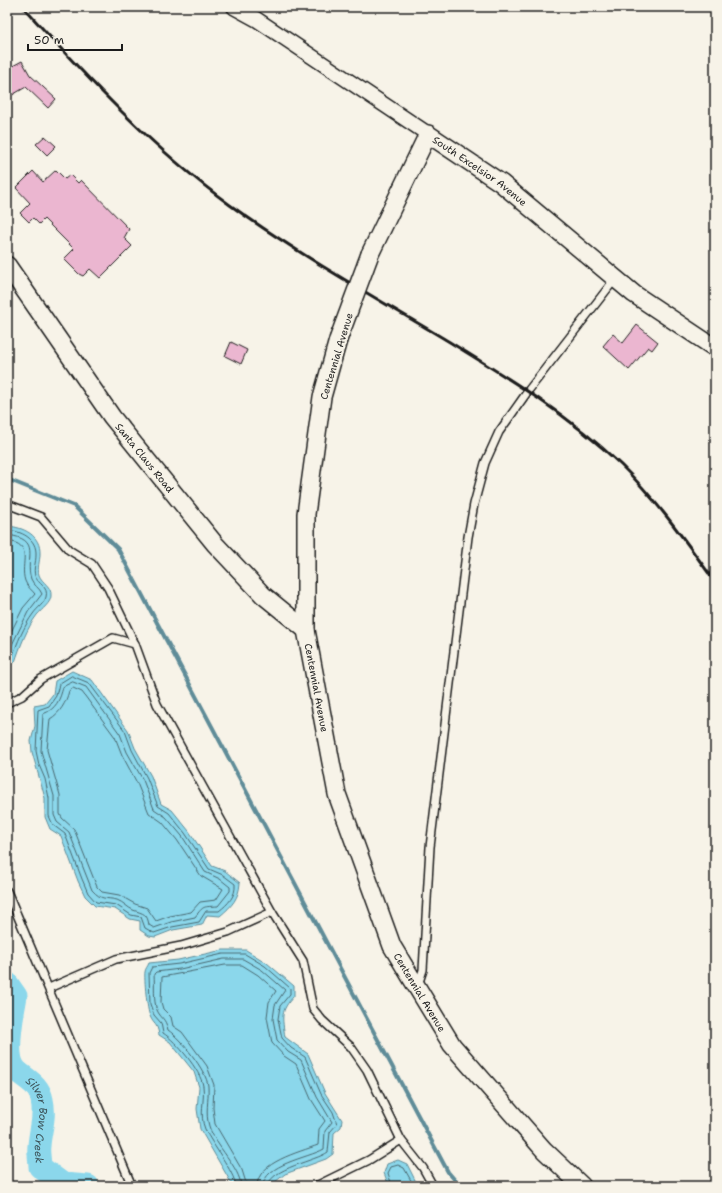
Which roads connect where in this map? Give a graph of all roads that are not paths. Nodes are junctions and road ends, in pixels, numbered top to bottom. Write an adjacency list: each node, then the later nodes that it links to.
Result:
1 (234, 7): 2 (street, South Excelsior Avenue)
2 (428, 134): 4 (street, South Excelsior Avenue); 7 (street, Centennial Avenue, bridge)
3 (7, 265): 7 (street, Santa Claus Road)
4 (615, 278): 5 (street, South Excelsior Avenue); 12 (lane)
5 (715, 348)
6 (7, 504): 8 (lane)
7 (306, 630): 12 (street, Centennial Avenue)
8 (135, 644): 9 (lane); 11 (lane)
9 (7, 703)
10 (7, 891): 13 (lane)
11 (272, 912): 13 (lane); 14 (lane)
12 (417, 987): 15 (street, Centennial Avenue)
13 (49, 988): 16 (lane)
14 (401, 1140): 17 (lane); 18 (lane)
15 (577, 1184)
16 (132, 1186)
17 (316, 1186)
18 (434, 1186)

